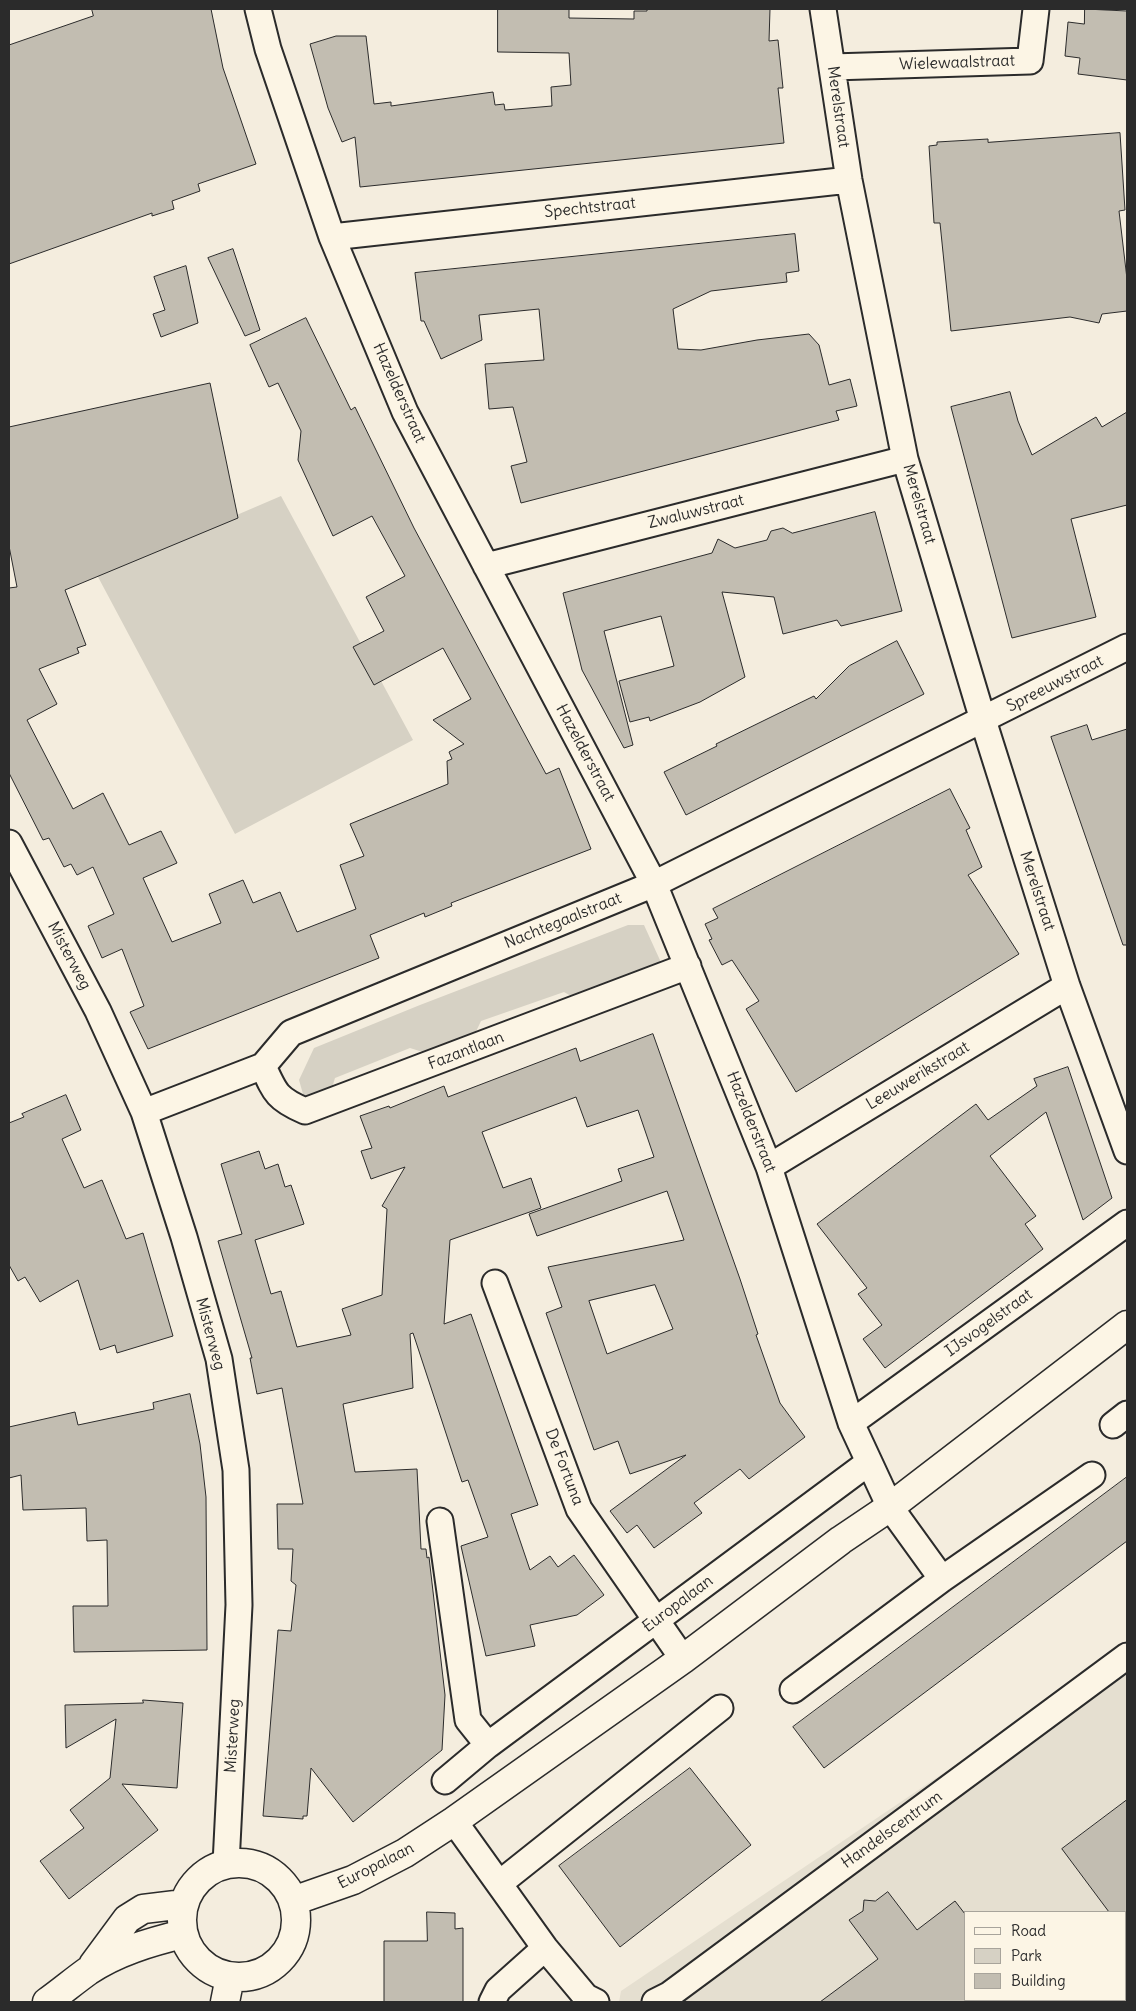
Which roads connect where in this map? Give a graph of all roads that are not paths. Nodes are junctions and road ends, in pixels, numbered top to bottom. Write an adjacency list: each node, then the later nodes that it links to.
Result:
1 (258, 9): 6 (street, Hazelderstraat)
2 (824, 9): 4 (street, Merelstraat)
3 (1036, 9): 4 (street, Wielewaalstraat)
4 (832, 67): 5 (street, Merelstraat)
5 (849, 180): 6 (street, Spechtstraat); 7 (street, Merelstraat)
6 (332, 237): 8 (street, Hazelderstraat)
7 (905, 459): 8 (street, Zwaluwstraat); 10 (street, Merelstraat)
8 (486, 566): 12 (street, Hazelderstraat)
9 (1127, 647): 10 (street, Spreeuwstraat)
10 (983, 720): 12 (street, Nachtegaalstraat); 14 (street, Merelstraat)
11 (9, 844): 16 (street, Misterweg)
12 (654, 884): 13 (street, Hazelderstraat); 15 (street, Nachtegaalstraat)
13 (688, 966): 15 (street, Fazantlaan); 18 (street, Hazelderstraat)
14 (1067, 986): 17 (street); 18 (street, Leeuwerikstraat)
15 (263, 1066): 16 (street, Nachtegaalstraat)
16 (144, 1112): 36 (street, Misterweg)
17 (1126, 1142)
18 (769, 1167): 22 (street, Hazelderstraat)
19 (1127, 1223): 22 (street, IJsvogelstraat)
20 (495, 1283): 28 (street, De Fortuna)
21 (1127, 1326): 25 (street, Europalaan)
22 (851, 1423): 23 (street, Hazelderstraat)
23 (868, 1463): 25 (street, Hazelderstraat); 28 (street, Europalaan)
24 (1092, 1475): 27 (street)
25 (890, 1506): 27 (street); 30 (street, Europalaan)
26 (440, 1521): 33 (street)
27 (942, 1579): 31 (street)
28 (656, 1620): 30 (street, De Fortuna); 33 (street, Europalaan)
29 (1127, 1656): 47 (street, Handelscentrum)
30 (683, 1659): 35 (street, Europalaan)
31 (793, 1690)
32 (720, 1708): 37 (street)
33 (488, 1745): 34 (street, Europalaan)
34 (445, 1781)
35 (454, 1821): 37 (street); 38 (street, Europalaan)
36 (226, 1864): 38 (street); 39 (street)
37 (500, 1883): 41 (street)
38 (293, 1901): 43 (street)
39 (184, 1904): 40 (street); 42 (street)
40 (183, 1934): 42 (street); 43 (street)
41 (545, 1948): 45 (street); 46 (street)
42 (89, 1970): 44 (street)
43 (227, 1990)
44 (47, 2002)
45 (492, 2002)
46 (596, 2002)
47 (655, 2002)

